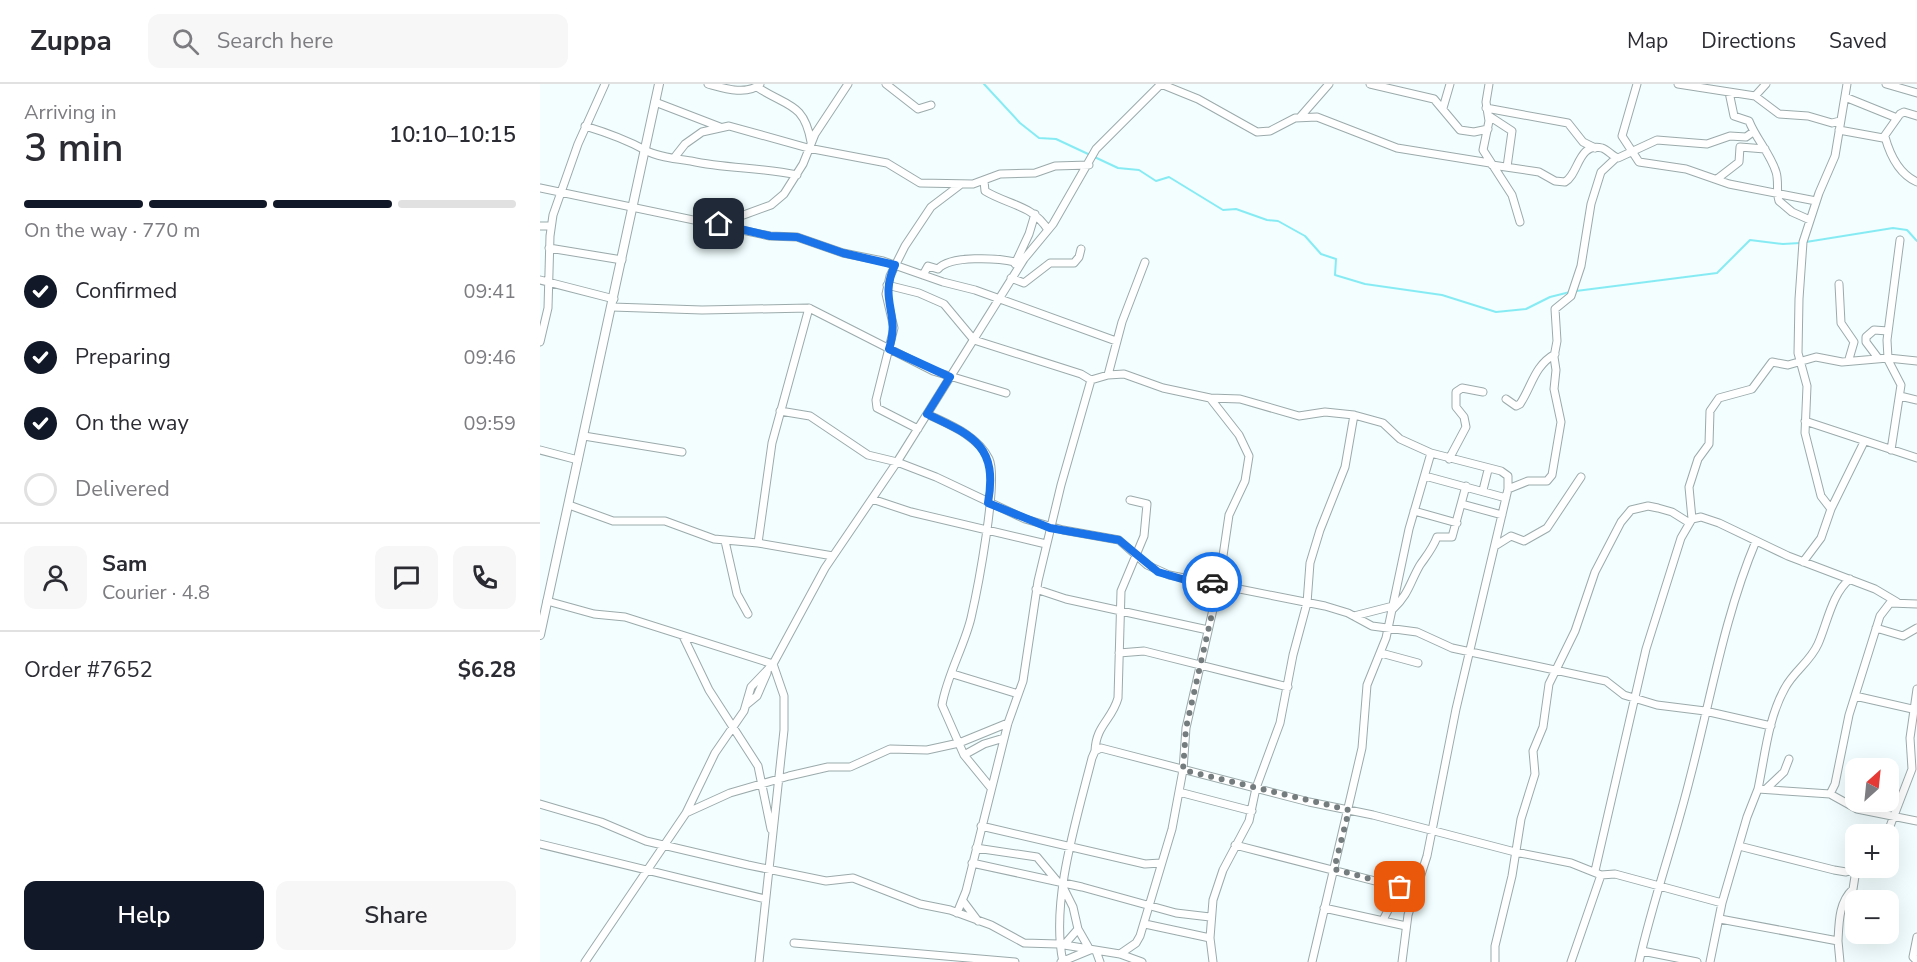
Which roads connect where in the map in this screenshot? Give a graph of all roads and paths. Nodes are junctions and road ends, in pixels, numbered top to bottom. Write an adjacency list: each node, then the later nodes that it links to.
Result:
1 (605, 84): 30 (street)
2 (659, 84): 21 (street)
3 (708, 84): 16 (street)
4 (848, 84): 36 (street)
5 (886, 84): 22 (street)
6 (1161, 84): 25 (street); 43 (street)
7 (1329, 84): 25 (street)
8 (1370, 84): 23 (street)
9 (1450, 84): 23 (street)
10 (1489, 84): 24 (street)
11 (1637, 84): 40 (street)
12 (1678, 84): 17 (street)
13 (1766, 84): 19 (street)
14 (1847, 84): 20 (street)
15 (1886, 84): 18 (street)
16 (758, 86): 36 (street)
17 (1729, 92): 19 (street); 34 (street)
18 (1917, 93)
19 (1755, 96): 29 (street)
20 (1845, 97): 28 (street); 29 (street)
21 (655, 102): 31 (street); 39 (street)
22 (931, 105)
23 (1443, 108): 32 (street)
24 (1486, 108): 26 (street); 37 (street)
25 (1301, 116): 44 (street)
26 (1489, 116): 32 (street); 45 (street)
27 (1917, 116): 28 (street)
28 (1897, 118): 35 (street)
29 (1840, 121): 33 (street)
30 (585, 126): 39 (street); 52 (street)
31 (720, 127): 36 (street); 41 (street)
32 (1488, 129): 44 (street)
33 (1839, 130): 35 (street); 54 (street)
34 (1753, 132): 38 (street); 40 (street)
35 (1885, 137): 49 (street)
36 (809, 145): 46 (street); 50 (street)
37 (1595, 148): 42 (street); 45 (street)
38 (1765, 149): 47 (street); 53 (street)
39 (646, 151): 41 (street); 55 (street)
40 (1632, 151): 42 (street); 47 (street)
41 (674, 158): 46 (street)
42 (1616, 158): 84 (street)
43 (1091, 160): 48 (street); 62 (street)
44 (1491, 164): 45 (street); 58 (street)
45 (1508, 167)
46 (797, 175): 59 (street)
47 (1717, 179): 53 (street)
48 (984, 180): 50 (street); 56 (street)
49 (1917, 182)
50 (960, 184): 69 (street)
51 (540, 188): 52 (street)
52 (561, 191): 55 (street); 61 (street)
53 (1777, 194): 54 (street); 57 (street)
54 (1816, 201): 57 (street)
55 (632, 207): 59 (street); 66 (street)
56 (1035, 214): 62 (street); 67 (street)
57 (1810, 220): 88 (street)
58 (1520, 222)
59 (719, 224): 69 (street)
60 (540, 226): 61 (street)
61 (551, 226): 64 (street)
62 (1048, 230): 71 (street)
63 (1900, 240): 79 (street)
64 (549, 248): 66 (street); 73 (street)
65 (1081, 249): 71 (street)
66 (622, 260): 77 (street)
67 (1016, 262): 70 (street); 71 (street)
68 (1145, 262): 81 (street)
69 (895, 265): 70 (street); 75 (street)
70 (923, 275): 76 (street)
71 (1013, 276): 76 (street)
72 (540, 280): 73 (street)
73 (549, 283): 77 (street); 82 (street)
74 (1839, 284): 87 (street)
75 (887, 285): 80 (street); 83 (street)
76 (998, 300): 80 (street); 81 (street)
77 (613, 303): 78 (street); 104 (street)
78 (809, 308): 83 (street); 99 (street)
79 (1888, 331): 85 (street); 86 (street)
80 (974, 340): 91 (street); 92 (street)
81 (1116, 341): 90 (street)
82 (540, 342)
83 (889, 349): 91 (street); 103 (street)
84 (1555, 354): 97 (street); 118 (street)
85 (1878, 358): 86 (street); 87 (street)
86 (1887, 358): 89 (street); 95 (street)
87 (1850, 359): 88 (street)
88 (1800, 360): 102 (street); 129 (street)
89 (1917, 361)
90 (1108, 375): 92 (street); 96 (street)
91 (950, 377): 94 (street); 100 (street)
92 (1091, 380): 131 (street)
93 (1482, 392): 111 (street)
94 (1006, 393)
95 (1900, 396): 98 (street); 107 (street)
96 (1210, 398): 101 (street); 142 (street)
97 (1506, 399)
98 (1917, 400)
99 (780, 411): 113 (street); 135 (street)
100 (927, 414): 103 (street); 123 (street)
101 (1354, 415): 109 (street); 146 (street)
102 (1805, 421): 105 (street); 126 (street)
103 (918, 429): 113 (street)
104 (584, 436): 108 (street); 112 (street)
105 (1864, 442): 107 (street); 126 (street)
106 (540, 450): 112 (street)
107 (1891, 450): 110 (street)
108 (681, 452)
109 (1431, 453): 111 (street); 115 (street)
110 (1917, 458)
111 (1449, 459): 114 (street)
112 (579, 460): 125 (street)
113 (897, 462): 121 (street); 123 (street)
114 (1488, 470): 118 (street); 119 (street)
115 (1425, 476): 117 (street); 127 (street)
116 (1581, 477): 137 (street)
117 (1466, 486): 119 (street); 124 (street)
118 (1508, 489): 120 (street)
119 (1483, 490): 120 (street)
120 (1506, 498): 128 (street)
121 (872, 499): 132 (street); 138 (street)
122 (1130, 500): 139 (street)
123 (988, 503): 131 (street); 132 (street)
124 (1462, 504): 128 (street); 130 (street)
125 (568, 505): 133 (street); 144 (street)
126 (1831, 509): 140 (street)
127 (1414, 511): 130 (street); 148 (street)
128 (1502, 515): 137 (street)
129 (1690, 520): 134 (street); 164 (street); 170 (street)
130 (1457, 523): 148 (street)
131 (1050, 528): 136 (street); 139 (street)
132 (986, 529): 136 (street); 165 (street)
133 (725, 541): 135 (street); 150 (street)
134 (1756, 541): 140 (street); 172 (street)
135 (758, 543): 138 (street)
136 (1046, 544): 143 (street)
137 (1495, 546): 158 (street)
138 (833, 556): 163 (street)
139 (1137, 556): 142 (street); 149 (street)
140 (1803, 562): 141 (street)
141 (1850, 579): 145 (street); 174 (street)
142 (1219, 583): 146 (street); 155 (street)
143 (1036, 589): 149 (street); 168 (street)
144 (547, 601): 156 (street); 157 (street)
145 (1897, 602): 147 (street); 153 (street)
146 (1307, 603): 151 (street); 166 (street)
147 (1917, 604)
148 (1393, 607): 151 (street); 152 (street)
149 (1122, 610): 155 (street); 159 (street)
150 (748, 614)
151 (1354, 616): 152 (street)
152 (1389, 628): 158 (street); 160 (street)
153 (1876, 628): 154 (street); 169 (street)
154 (1917, 628)
155 (1208, 630): 162 (street)
156 (540, 635)
157 (683, 636): 163 (street); 175 (street)
158 (1469, 651): 164 (street); 199 (street)
159 (1119, 653): 162 (street); 178 (street)
160 (1382, 653): 161 (street); 192 (street)
161 (1418, 663)
162 (1200, 665): 166 (street); 181 (street)
163 (771, 666): 175 (street); 183 (street)
164 (1557, 669): 170 (street); 207 (street)
165 (953, 674): 168 (street); 177 (street)
166 (1288, 687): 186 (street)
167 (1917, 689): 171 (street)
168 (1018, 694): 173 (street)
169 (1855, 696): 171 (street); 190 (street)
170 (1634, 698): 172 (street); 214 (street)
171 (1915, 710): 182 (street)
172 (1705, 711): 174 (street); 217 (street)
173 (1008, 723): 176 (street); 177 (street)
174 (1771, 726): 188 (street)
175 (735, 727): 184 (street); 194 (street)
176 (1004, 738): 179 (street); 185 (street)
177 (959, 743): 179 (street); 183 (street)
178 (1095, 751): 181 (street); 204 (street)
179 (964, 755): 185 (street)
180 (1789, 759): 187 (street)
181 (1183, 770): 186 (street); 189 (street)
182 (1914, 770): 195 (street)
183 (779, 780): 184 (street); 200 (street)
184 (761, 785): 194 (street); 200 (street)
185 (991, 788): 198 (street)
186 (1256, 788): 192 (street); 193 (street)
187 (1767, 788): 188 (street); 190 (street)
188 (1758, 789): 205 (street)
189 (1179, 792): 193 (street); 209 (street)
190 (1830, 794): 195 (street)
191 (540, 804): 202 (street)
192 (1349, 810): 199 (street); 212 (street)
193 (1252, 811): 203 (street)
194 (686, 813): 202 (street)
195 (1894, 817): 196 (street); 197 (street)
196 (1917, 821)
197 (1891, 824)
198 (981, 826): 204 (street); 206 (street)
199 (1431, 832): 207 (street); 219 (street)
200 (773, 834): 211 (street)
201 (540, 844): 210 (street)
202 (665, 845): 210 (street); 211 (street)
203 (1235, 845): 212 (street); 226 (street)
204 (1071, 846): 209 (street); 216 (street)
205 (1738, 846): 213 (street); 222 (street)
206 (976, 848): 208 (street); 216 (street)
207 (1515, 852): 214 (street); 251 (street)
208 (972, 863): 216 (street); 221 (street)
209 (1161, 863): 223 (street)
210 (647, 868): 220 (street); 242 (street)
211 (771, 869): 220 (street); 225 (street)
212 (1334, 869): 218 (street); 224 (street)
213 (1845, 869)
214 (1598, 873): 217 (street); 252 (street)
215 (1856, 878): 235 (street)
216 (1062, 884): 223 (street); 232 (street); 237 (street)
217 (1660, 886): 222 (street); 239 (street)
218 (1400, 887): 219 (street); 228 (street)
219 (1414, 891): 231 (street)
220 (765, 899): 243 (street)
221 (963, 901): 225 (street); 229 (street)
222 (1722, 903): 227 (street)
223 (1150, 904): 226 (street); 230 (street)
224 (1324, 908): 228 (street); 249 (street)
225 (957, 913): 229 (street)
226 (1210, 917): 234 (street)
227 (1720, 919): 235 (street); 255 (street)
228 (1383, 920): 231 (street)
229 (978, 921): 237 (street)
230 (1145, 924): 234 (street); 240 (street)
231 (1406, 926): 250 (street)
232 (1078, 929): 237 (street); 238 (street)
233 (1917, 937): 241 (street)
234 (1210, 938): 248 (street)
235 (1838, 941): 256 (street)
236 (794, 943): 244 (street)
237 (1061, 944): 238 (street); 245 (street)
238 (1093, 950): 240 (street); 245 (street); 246 (street)
239 (1642, 951): 253 (street); 254 (street)
240 (1120, 954): 247 (street)
241 (1917, 961)
242 (585, 962)
243 (759, 962)
244 (1015, 962)
245 (1062, 962)
246 (1100, 962)
247 (1142, 962)
248 (1213, 962)
249 (1312, 962)
250 (1402, 962)
251 (1495, 962)
252 (1571, 962)
253 (1639, 962)
254 (1697, 962)
255 (1710, 962)
256 (1840, 962)

